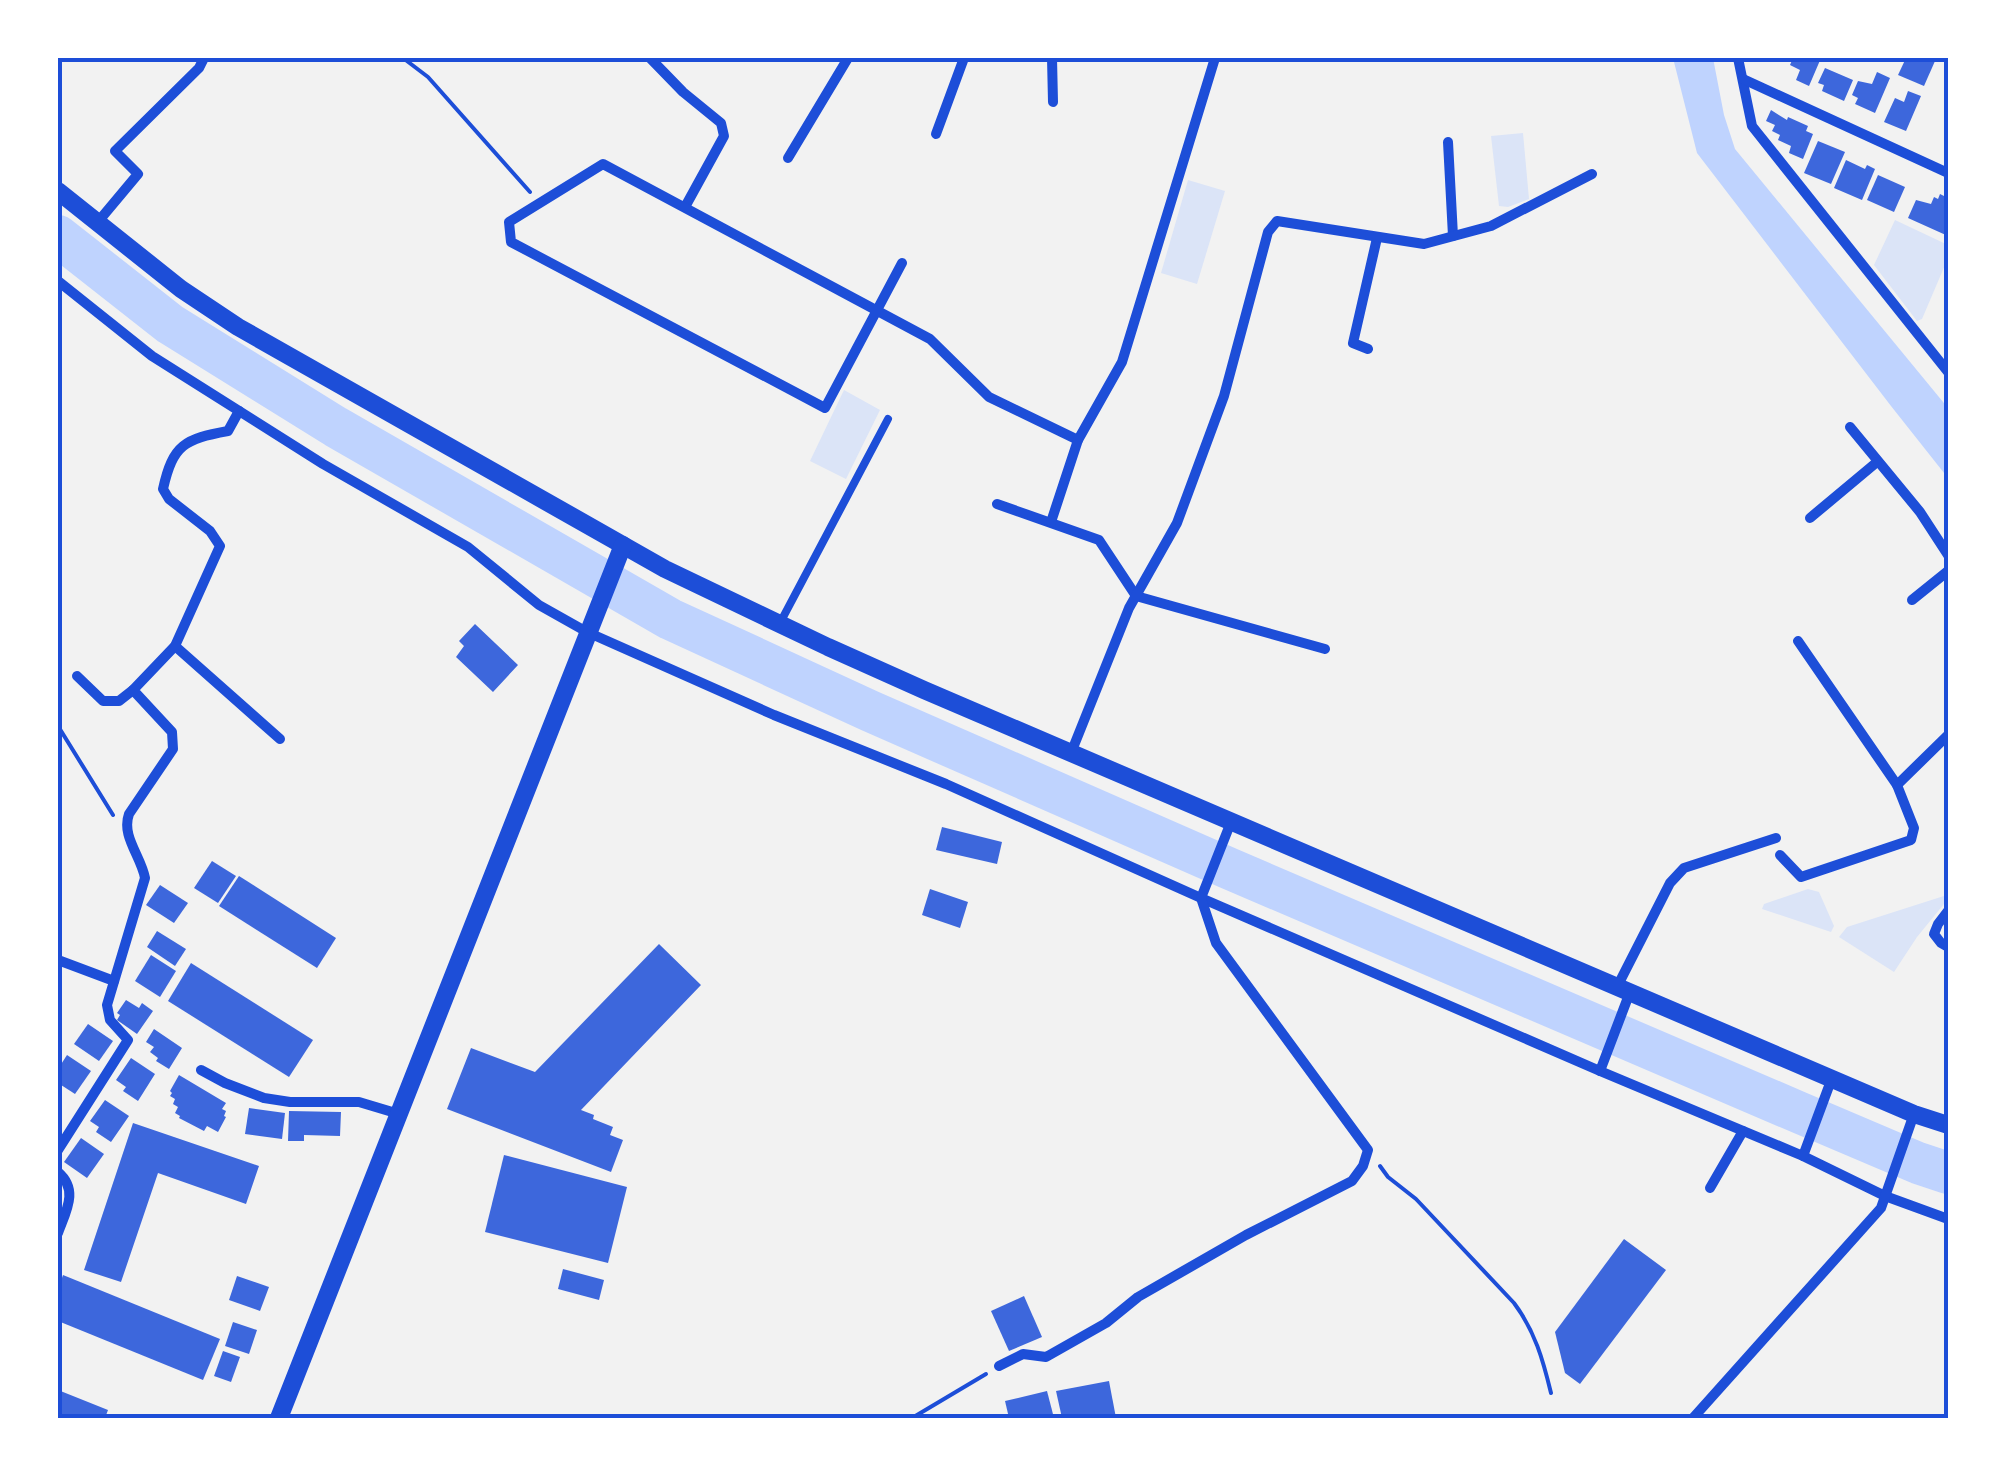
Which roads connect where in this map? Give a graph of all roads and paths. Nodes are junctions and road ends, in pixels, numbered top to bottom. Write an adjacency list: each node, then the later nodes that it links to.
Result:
1 (204, 58): 19 (street)
2 (403, 58): 17 (path)
3 (650, 58): 18 (street)
4 (848, 58): 13 (street)
5 (964, 58): 11 (street)
6 (1052, 58): 10 (street)
7 (1215, 58): 30 (street)
8 (1738, 58): 9 (street)
9 (1742, 79): 14 (street); 26 (street)
10 (1053, 102)
11 (936, 134)
12 (1448, 142): 20 (street)
13 (788, 158)
14 (1948, 173)
15 (1592, 174): 20 (street)
16 (58, 192): 19 (street)
17 (540, 203): 18 (street); 24 (street)
18 (685, 207): 24 (street)
19 (97, 223): 35 (street)
20 (1453, 236): 21 (street)
21 (1377, 238): 25 (street); 38 (street)
22 (902, 264): 24 (street)
23 (58, 281): 27 (street)
24 (878, 310): 30 (street)
25 (1368, 348)
26 (1948, 372)
27 (239, 411): 41 (street); 43 (street)
28 (888, 419): 40 (lane)
29 (1850, 428): 31 (street)
30 (1078, 440): 34 (street)
31 (1876, 462): 33 (street); 36 (street)
32 (998, 504): 34 (street)
33 (1810, 518)
34 (1051, 522): 38 (street)
35 (619, 552): 40 (street); 41 (street)
36 (1948, 555)
37 (1948, 571): 39 (street)
38 (1136, 596): 44 (street); 50 (street)
39 (1912, 600)
40 (780, 624): 50 (street)
41 (590, 626): 56 (street); 65 (street)
42 (1798, 641): 51 (street)
43 (175, 646): 46 (street); 49 (street)
44 (1326, 649)
45 (77, 676): 46 (street)
46 (133, 690): 52 (street)
47 (58, 726): 52 (path)
48 (1948, 735): 51 (street)
49 (280, 739)
50 (1071, 753): 53 (street)
51 (1897, 785): 55 (street)
52 (126, 824): 60 (street)
53 (1229, 828): 56 (street); 61 (street)
54 (1776, 838): 61 (street)
55 (1780, 855)
56 (1202, 894): 62 (street); 70 (street)
57 (1948, 911): 58 (street)
58 (1948, 947)
59 (58, 960): 60 (street)
60 (114, 981): 69 (street)
61 (1624, 994): 62 (street); 64 (street)
62 (1602, 1066): 68 (street)
63 (201, 1070): 65 (street)
64 (1830, 1084): 66 (street); 71 (street)
65 (398, 1114): 79 (street)
66 (1911, 1120): 67 (street); 74 (street)
67 (1948, 1125)
68 (1743, 1131): 71 (street); 73 (street)
69 (58, 1150)
70 (1368, 1150): 77 (street); 78 (path)
71 (1804, 1156): 74 (street)
72 (58, 1172): 76 (street)
73 (1710, 1188)
74 (1885, 1196): 75 (street); 81 (street)
75 (1948, 1218)
76 (58, 1233)
77 (999, 1366): 80 (path)
78 (1550, 1393)
79 (279, 1418)
80 (912, 1418)
81 (1693, 1418)

